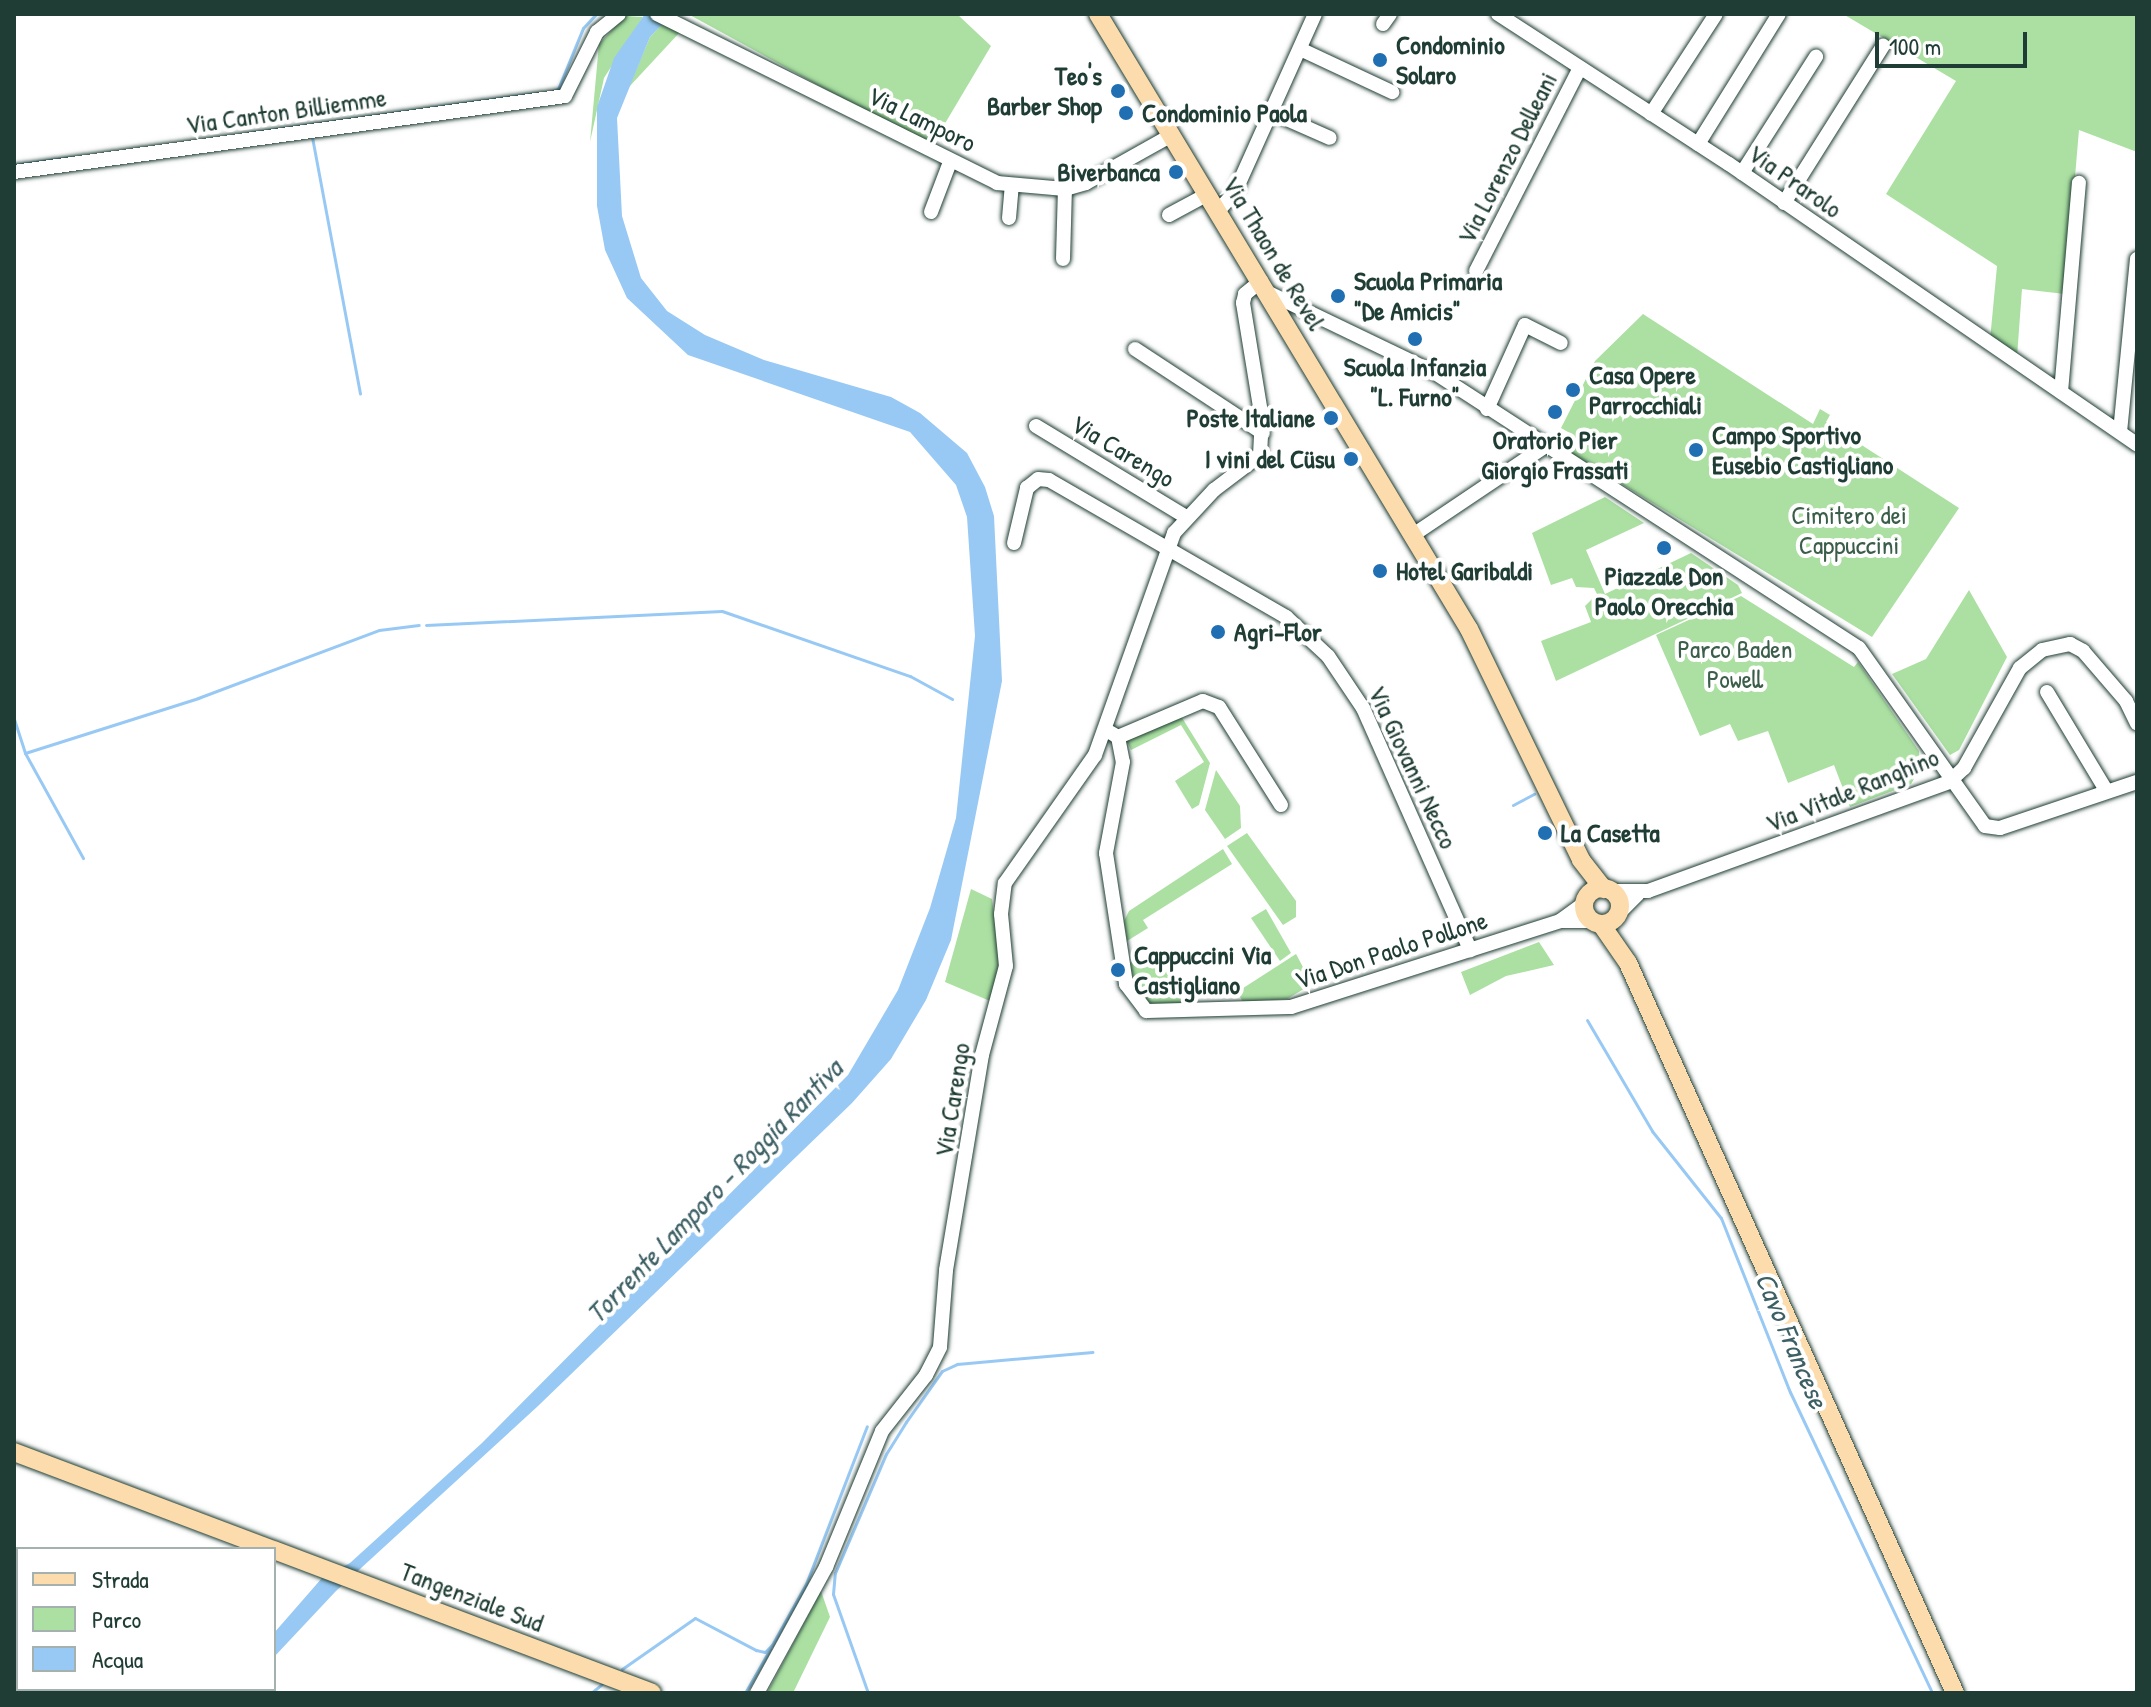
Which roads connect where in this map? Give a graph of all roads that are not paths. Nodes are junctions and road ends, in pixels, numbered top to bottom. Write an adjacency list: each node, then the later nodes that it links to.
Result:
1 (619, 14): 19 (street, Via Canton Billiemme)
2 (657, 14): 18 (street, Via Lamporo)
3 (1098, 14): 15 (main road, Via Thaon de Revel)
4 (1315, 14): 9 (street)
5 (1498, 14): 11 (street, Via Prarolo)
6 (1716, 14): 14 (street)
7 (1779, 14): 17 (street)
8 (1883, 46): 25 (street)
9 (1300, 49): 12 (street); 13 (street)
10 (1816, 57): 20 (street)
11 (1580, 68): 14 (street, Via Prarolo); 32 (street, Via Lorenzo Delleani)
12 (1392, 92)
13 (1271, 112): 16 (street); 26 (street)
14 (1651, 114): 17 (street, Via Prarolo)
15 (1172, 135): 23 (street, Via Lamporo); 24 (main road, Via Thaon de Revel)
16 (1330, 138)
17 (1698, 144): 20 (street, Via Prarolo)
18 (950, 162): 22 (street, Via Lamporo); 27 (street)
19 (14, 172)
20 (1742, 173): 25 (street, Via Prarolo)
21 (2079, 183): 36 (street)
22 (1012, 185): 23 (street, Via Lamporo); 29 (street)
23 (1065, 189): 30 (street)
24 (1208, 194): 26 (main road, Via Thaon de Revel); 28 (street)
25 (1784, 203): 36 (street, Via Prarolo)
26 (1218, 211): 33 (main road, Via Thaon de Revel)
27 (931, 212)
28 (1169, 215)
29 (1009, 218)
30 (1063, 259)
31 (2137, 259): 39 (street)
32 (1476, 271)
33 (1265, 287): 37 (street); 40 (street); 44 (main road, Via Thaon de Revel)
34 (1561, 343): 37 (street)
35 (1135, 349): 40 (street)
36 (2061, 392): 39 (street, Via Prarolo)
37 (1487, 409): 42 (street)
38 (1036, 426): 43 (street, Via Carengo)
39 (2120, 432): 41 (street, Via Prarolo)
40 (1263, 433): 43 (street, Via Carengo)
41 (2137, 444)
42 (1544, 447): 44 (street); 50 (street)
43 (1186, 517): 46 (street, Via Carengo)
44 (1413, 535): 55 (main road, Via Thaon de Revel)
45 (1014, 543): 46 (street, Via Giovanni Necco)
46 (1167, 548): 49 (street, Via Carengo); 59 (street, Via Giovanni Necco)
47 (2047, 692): 52 (street)
48 (2137, 724): 50 (street, Via Vitale Ranghino)
49 (1112, 734): 53 (street); 59 (street, Via Don Paolo Pollone); 65 (street, Via Carengo)
50 (1949, 782): 52 (street); 54 (street, Via Vitale Ranghino)
51 (2137, 782): 52 (street)
52 (2106, 790)
53 (1281, 805)
54 (1638, 894): 55 (street, Via Vitale Ranghino); 56 (street, Via Vitale Ranghino)
55 (1597, 895): 56 (main road); 57 (street, Via Don Paolo Pollone); 58 (main road)
56 (1619, 913): 58 (main road); 60 (main road)
57 (1560, 921): 58 (street, Via Don Paolo Pollone); 59 (street, Via Don Paolo Pollone)
58 (1597, 922): 60 (main road)
59 (1470, 950)
60 (1626, 958): 66 (main road)
61 (14, 1452): 62 (main road, Tangenziale Sud)
62 (264, 1547)
63 (276, 1551): 64 (main road, Tangenziale Sud)
64 (652, 1693)
65 (757, 1693)
66 (1955, 1693)

